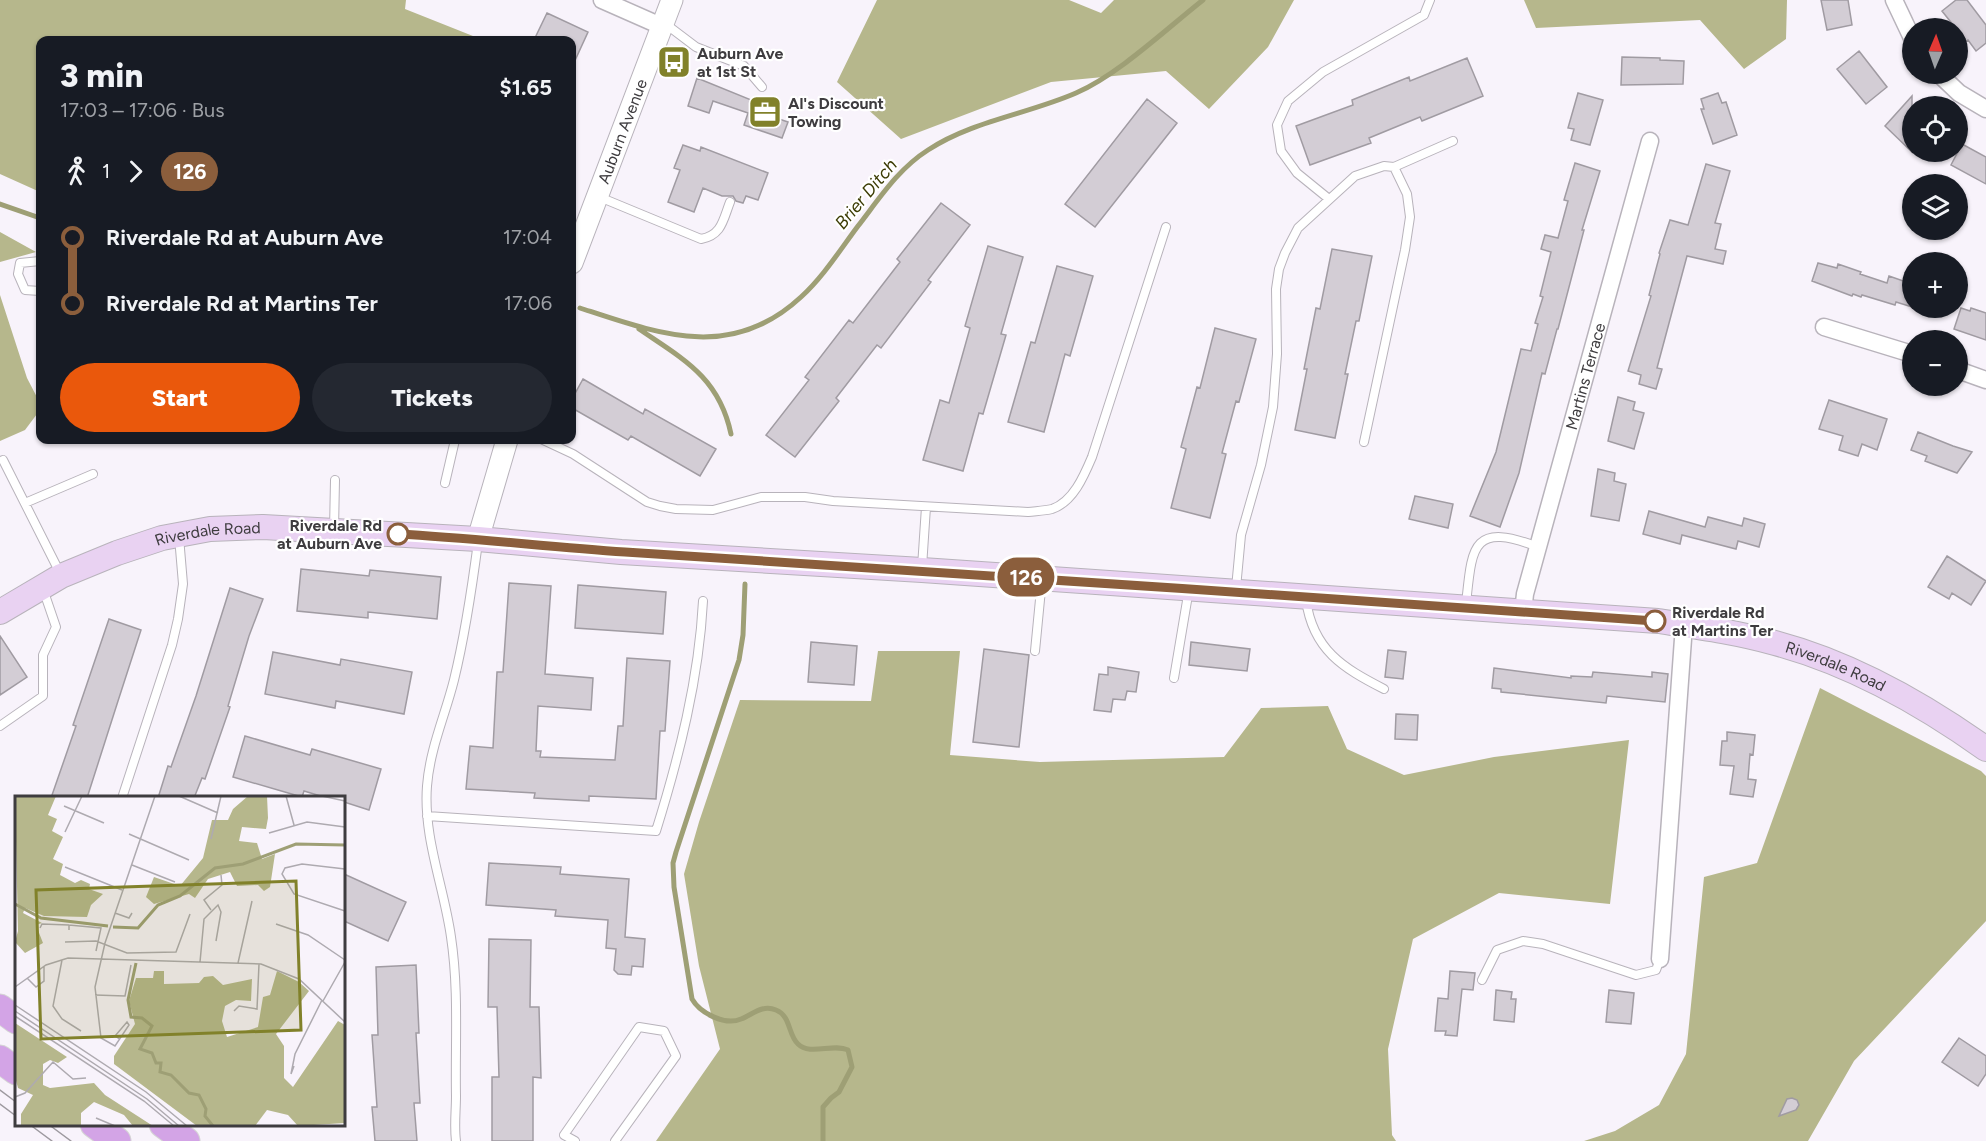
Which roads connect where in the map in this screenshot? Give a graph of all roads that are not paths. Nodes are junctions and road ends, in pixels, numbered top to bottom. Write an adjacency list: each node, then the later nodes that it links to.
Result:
1 (602, 0): 6 (street)
2 (672, 0): 6 (street, Auburn Avenue)
3 (1430, 0): 14 (lane)
4 (1894, 0): 5 (street)
5 (1902, 18)
6 (662, 24): 8 (lane); 13 (street, Auburn Avenue)
7 (1950, 84): 9 (street)
8 (762, 87)
9 (1986, 109)
10 (1453, 141): 12 (lane)
11 (1650, 141): 37 (street, Martins Terrace)
12 (1394, 167): 14 (lane); 24 (lane)
13 (597, 196): 15 (lane); 17 (street, Auburn Avenue)
14 (1329, 199): 42 (lane)
15 (730, 202)
16 (1166, 227): 33 (lane)
17 (576, 251)
18 (36, 261): 19 (lane)
19 (36, 291)
20 (1824, 327): 21 (street)
21 (1902, 351)
22 (1968, 374): 23 (street)
23 (1986, 380)
24 (1365, 442)
25 (454, 444): 31 (lane)
26 (506, 444): 36 (street)
27 (552, 444): 33 (lane)
28 (3, 460): 32 (lane)
29 (93, 474): 32 (lane)
30 (335, 480): 34 (lane)
31 (445, 483)
32 (25, 503): 40 (lane)
33 (926, 507): 38 (lane)
34 (334, 530): 35 (main road, Riverdale Road); 36 (main road, Riverdale Road)
35 (178, 533): 40 (main road, Riverdale Road); 54 (lane)
36 (478, 538): 38 (main road, Riverdale Road); 55 (lane)
37 (1538, 547): 46 (lane); 47 (street, Martins Terrace)
38 (922, 570): 39 (main road, Riverdale Road)
39 (1042, 578): 41 (main road, Riverdale Road); 49 (lane)
40 (52, 581): 45 (main road, Riverdale Road); 52 (lane)
41 (1189, 589): 42 (main road, Riverdale Road); 50 (lane)
42 (1235, 592): 43 (main road, Riverdale Road)
43 (1306, 597): 46 (main road, Riverdale Road); 51 (lane)
44 (703, 601): 55 (lane)
45 (2, 607)
46 (1466, 608): 47 (main road, Riverdale Road)
47 (1523, 612): 48 (main road, Riverdale Road)
48 (1684, 625): 53 (main road, Riverdale Road); 56 (street)
49 (1035, 651)
50 (1174, 678)
51 (1384, 688)
52 (0, 726)
53 (1986, 749)
54 (123, 796)
55 (427, 816): 66 (lane)
56 (1660, 959): 57 (lane)
57 (1482, 980)
58 (0, 1008): 59 (main road)
59 (15, 1019)
60 (0, 1059): 61 (main road)
61 (15, 1070)
62 (95, 1126): 64 (main road)
63 (164, 1126): 65 (main road)
64 (117, 1141)
65 (186, 1141)
66 (456, 1141)
67 (575, 1141): 68 (lane)
68 (615, 1141)

